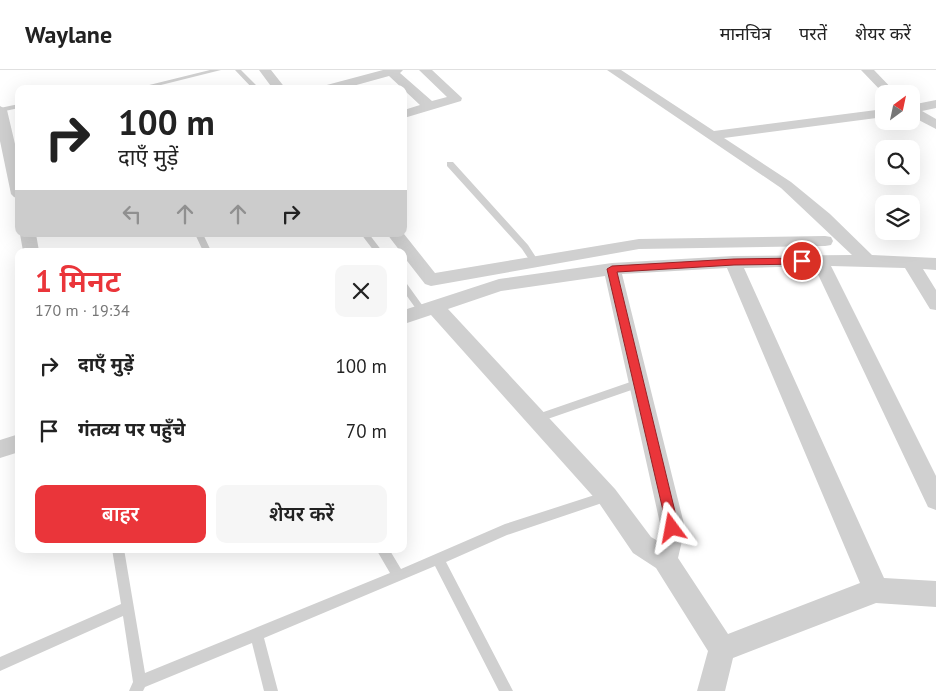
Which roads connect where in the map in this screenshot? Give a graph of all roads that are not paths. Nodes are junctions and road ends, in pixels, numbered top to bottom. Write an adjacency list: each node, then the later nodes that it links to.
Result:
1 (218, 70): 12 (lane)
2 (238, 70): 13 (lane)
3 (265, 70): 14 (street)
4 (334, 70): 10 (street)
5 (425, 70): 18 (street)
6 (613, 70): 26 (street)
7 (867, 70): 16 (street)
8 (394, 71): 9 (street); 18 (street)
9 (376, 72): 11 (street)
10 (346, 84): 11 (street); 15 (street)
11 (365, 84)
12 (153, 85)
13 (253, 85)
14 (274, 85)
15 (343, 85)
16 (882, 85)
17 (936, 104): 20 (street)
18 (429, 106): 22 (street)
19 (15, 107): 21 (lane)
20 (920, 108)
21 (0, 110): 28 (street)
22 (407, 113)
23 (875, 114): 26 (street)
24 (920, 115): 25 (street)
25 (936, 125)
26 (712, 135): 35 (street)
27 (450, 164): 37 (lane)
28 (15, 176)
29 (367, 237): 32 (lane)
30 (397, 237): 33 (street)
31 (825, 241): 37 (street)
32 (376, 248)
33 (406, 248)
34 (407, 249): 37 (street)
35 (867, 260): 36 (street); 39 (street)
36 (820, 261): 38 (street); 51 (street)
37 (536, 262)
38 (734, 262): 41 (street); 57 (street)
39 (911, 264): 40 (street); 43 (street)
40 (936, 264)
41 (612, 269): 44 (street); 46 (street)
42 (407, 289): 44 (lane)
43 (936, 304)
44 (428, 308): 45 (street); 47 (street)
45 (407, 316)
46 (639, 383): 47 (lane); 55 (street)
47 (536, 419): 50 (street)
48 (15, 444): 49 (street)
49 (0, 449)
50 (607, 496): 54 (lane); 55 (street)
51 (936, 500)
52 (119, 553): 59 (lane)
53 (385, 553): 56 (lane)
54 (438, 559): 56 (lane); 65 (lane)
55 (665, 560): 61 (street)
56 (399, 576): 60 (lane)
57 (876, 590): 58 (street); 61 (street)
58 (936, 594)
59 (128, 607): 62 (lane); 63 (lane)
60 (257, 635): 63 (lane); 64 (lane)
61 (722, 650): 66 (street)
62 (0, 664)
63 (138, 686)
64 (271, 691)
65 (506, 691)
66 (710, 691)

